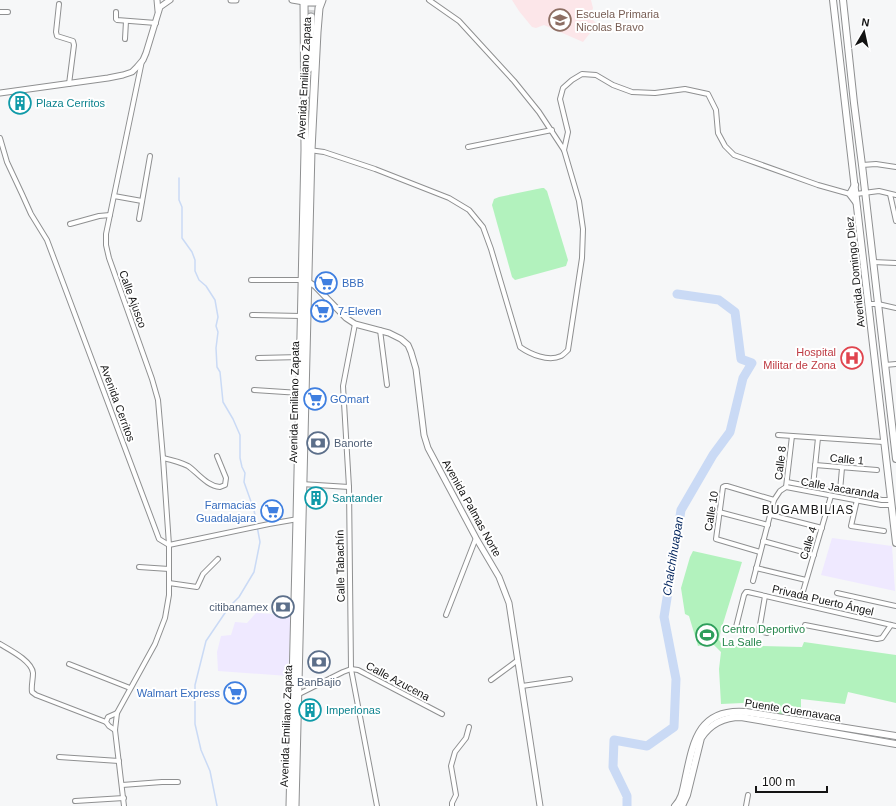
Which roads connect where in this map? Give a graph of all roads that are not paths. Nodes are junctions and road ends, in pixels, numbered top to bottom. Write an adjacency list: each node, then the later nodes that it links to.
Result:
1 (157, 0): 15 (street)
2 (167, 0): 15 (street)
3 (231, 0): 4 (street)
4 (236, 0)
5 (292, 0): 9 (street)
6 (428, 0): 23 (street)
7 (833, 0): 32 (main road, Avenida Domingo Diez)
8 (843, 0): 29 (main road, Avenida Domingo Diez)
9 (304, 1): 10 (main road); 26 (main road, Avenida Emiliano Zapata)
10 (318, 2): 26 (main road, Avenida Emiliano Zapata)
11 (59, 4): 21 (street)
12 (0, 12): 13 (street)
13 (8, 12)
14 (116, 12): 17 (street)
15 (158, 12): 18 (street)
16 (311, 17): 26 (main road)
17 (126, 21): 18 (street); 19 (street)
18 (156, 22): 20 (street)
19 (125, 39)
20 (142, 60): 21 (street); 35 (street, Calle Ajusco)
21 (69, 84): 22 (street)
22 (0, 93)
23 (552, 130): 25 (street); 27 (street)
24 (0, 138): 90 (street, Avenida Cerritos)
25 (468, 147)
26 (308, 150): 27 (street); 44 (main road, Avenida Emiliano Zapata)
27 (564, 150): 32 (street)
28 (150, 156): 36 (street)
29 (862, 165): 30 (street); 31 (main road, Avenida Domingo Diez)
30 (896, 167)
31 (865, 193): 32 (street); 33 (street); 41 (main road, Avenida Domingo Diez)
32 (853, 194): 45 (main road, Avenida Domingo Diez)
33 (890, 194): 34 (street); 39 (street)
34 (896, 195)
35 (114, 196): 36 (street); 37 (street, Calle Ajusco)
36 (142, 201): 38 (street)
37 (110, 215): 40 (street); 66 (street, Calle Ajusco)
38 (139, 219)
39 (896, 220)
40 (70, 224)
41 (874, 262): 42 (street); 46 (main road, Avenida Domingo Diez)
42 (896, 263)
43 (251, 280): 44 (street)
44 (305, 281): 49 (main road, Avenida Emiliano Zapata); 50 (street, Avenida Palmas Norte); 72 (main road, Avenida Emiliano Zapata)
45 (868, 304): 46 (street); 60 (main road, Avenida Domingo Diez)
46 (878, 304): 47 (street); 55 (main road, Avenida Domingo Diez)
47 (896, 308)
48 (252, 315): 49 (street)
49 (302, 316): 52 (main road, Avenida Emiliano Zapata)
50 (355, 324): 51 (street, Avenida Palmas Norte); 74 (street, Calle Tabachín)
51 (380, 330): 56 (street); 87 (street, Avenida Palmas Norte)
52 (301, 357): 53 (street); 58 (main road, Avenida Emiliano Zapata)
53 (258, 358)
54 (896, 364): 55 (street)
55 (885, 365): 59 (main road, Avenida Domingo Diez)
56 (387, 385)
57 (254, 390): 58 (street)
58 (300, 393): 72 (main road, Avenida Emiliano Zapata)
59 (892, 423): 60 (main road); 67 (main road, Avenida Domingo Diez)
60 (882, 424): 64 (main road, Avenida Domingo Diez)
61 (778, 435): 62 (street)
62 (792, 436): 63 (street); 71 (street, Calle 8)
63 (818, 438): 64 (street); 68 (street)
64 (883, 442): 80 (main road, Avenida Domingo Diez)
65 (217, 456): 66 (street)
66 (163, 458): 90 (street, Calle Ajusco)
67 (896, 459)
68 (815, 465): 69 (street, Calle 1); 73 (street)
69 (842, 468): 70 (street, Calle 1); 76 (street)
70 (877, 470)
71 (787, 482): 73 (street, Calle Jacaranda); 75 (street, Calle 8)
72 (301, 484): 74 (street); 83 (main road, Avenida Emiliano Zapata)
73 (813, 486): 76 (street, Calle Jacaranda)
74 (349, 487): 112 (street, Calle Tabachín)
75 (786, 487): 77 (street, Calle Jacaranda); 78 (street, Calle 8)
76 (840, 491): 80 (street, Calle Jacaranda)
77 (831, 496): 79 (street, Calle Jacaranda); 85 (street, Calle 4)
78 (774, 500): 81 (street, Calle 10); 82 (street)
79 (857, 500): 80 (street, Calle Jacaranda); 86 (street)
80 (891, 502): 89 (main road, Avenida Domingo Diez)
81 (719, 512): 84 (street); 91 (street, Calle 10)
82 (771, 515): 84 (street); 85 (street)
83 (300, 519): 90 (street); 117 (main road, Avenida Emiliano Zapata)
84 (768, 525): 88 (street)
85 (822, 528): 92 (street, Calle 4)
86 (884, 531)
87 (476, 538): 104 (street); 110 (street, Avenida Palmas Norte)
88 (763, 541): 91 (street); 92 (street)
89 (896, 542)
90 (169, 545): 96 (street, Calle Ajusco)
91 (760, 552): 95 (street)
92 (814, 555): 97 (street, Calle 4)
93 (218, 559): 99 (street)
94 (139, 567): 96 (street)
95 (756, 568): 97 (street); 98 (street)
96 (169, 569): 99 (street, Calle Ajusco)
97 (806, 580): 101 (street, Calle 4)
98 (753, 581)
99 (169, 582): 116 (street, Calle Ajusco)
100 (837, 593): 103 (street)
101 (802, 595)
102 (765, 596): 106 (street, Privada Puerto Ángel); 107 (street, Privada Puerto Ángel); 108 (street)
103 (896, 606)
104 (446, 615)
105 (805, 625): 106 (street)
106 (894, 625)
107 (735, 631)
108 (767, 633)
109 (0, 644): 120 (street)
110 (518, 660): 114 (street); 115 (street, Avenida Palmas Norte)
111 (70, 664): 116 (street)
112 (350, 669): 117 (street, Calle Azucena); 119 (street, Calle Azucena); 137 (street, Calle Tabachín)
113 (570, 679): 115 (street)
114 (491, 680)
115 (522, 686): 139 (street, Avenida Palmas Norte)
116 (130, 688): 118 (street, Calle Ajusco)
117 (295, 696): 121 (main road, Avenida Emiliano Zapata)
118 (118, 713): 120 (street); 123 (street)
119 (442, 714)
120 (106, 722): 123 (street)
121 (294, 727): 135 (main road, Avenida Emiliano Zapata); 136 (main road, Avenida Emiliano Zapata)
122 (469, 727): 138 (street)
123 (116, 730): 128 (street)
124 (839, 731): 125 (main road, Puente Cuernavaca); 126 (main road, Puente Cuernavaca); 140 (main road, Puente Cuernavaca); 141 (main road, Puente Cuernavaca)
125 (896, 736)
126 (896, 744)
127 (59, 757): 128 (street)
128 (119, 761): 130 (street)
129 (178, 782): 130 (street)
130 (122, 785): 132 (street)
131 (748, 794): 142 (street)
132 (124, 798): 133 (street); 134 (street)
133 (75, 801)
134 (124, 806)
135 (290, 806)
136 (295, 806)
137 (377, 806)
138 (452, 806)
139 (540, 806)
140 (675, 806)
141 (682, 806)
142 (746, 806)

